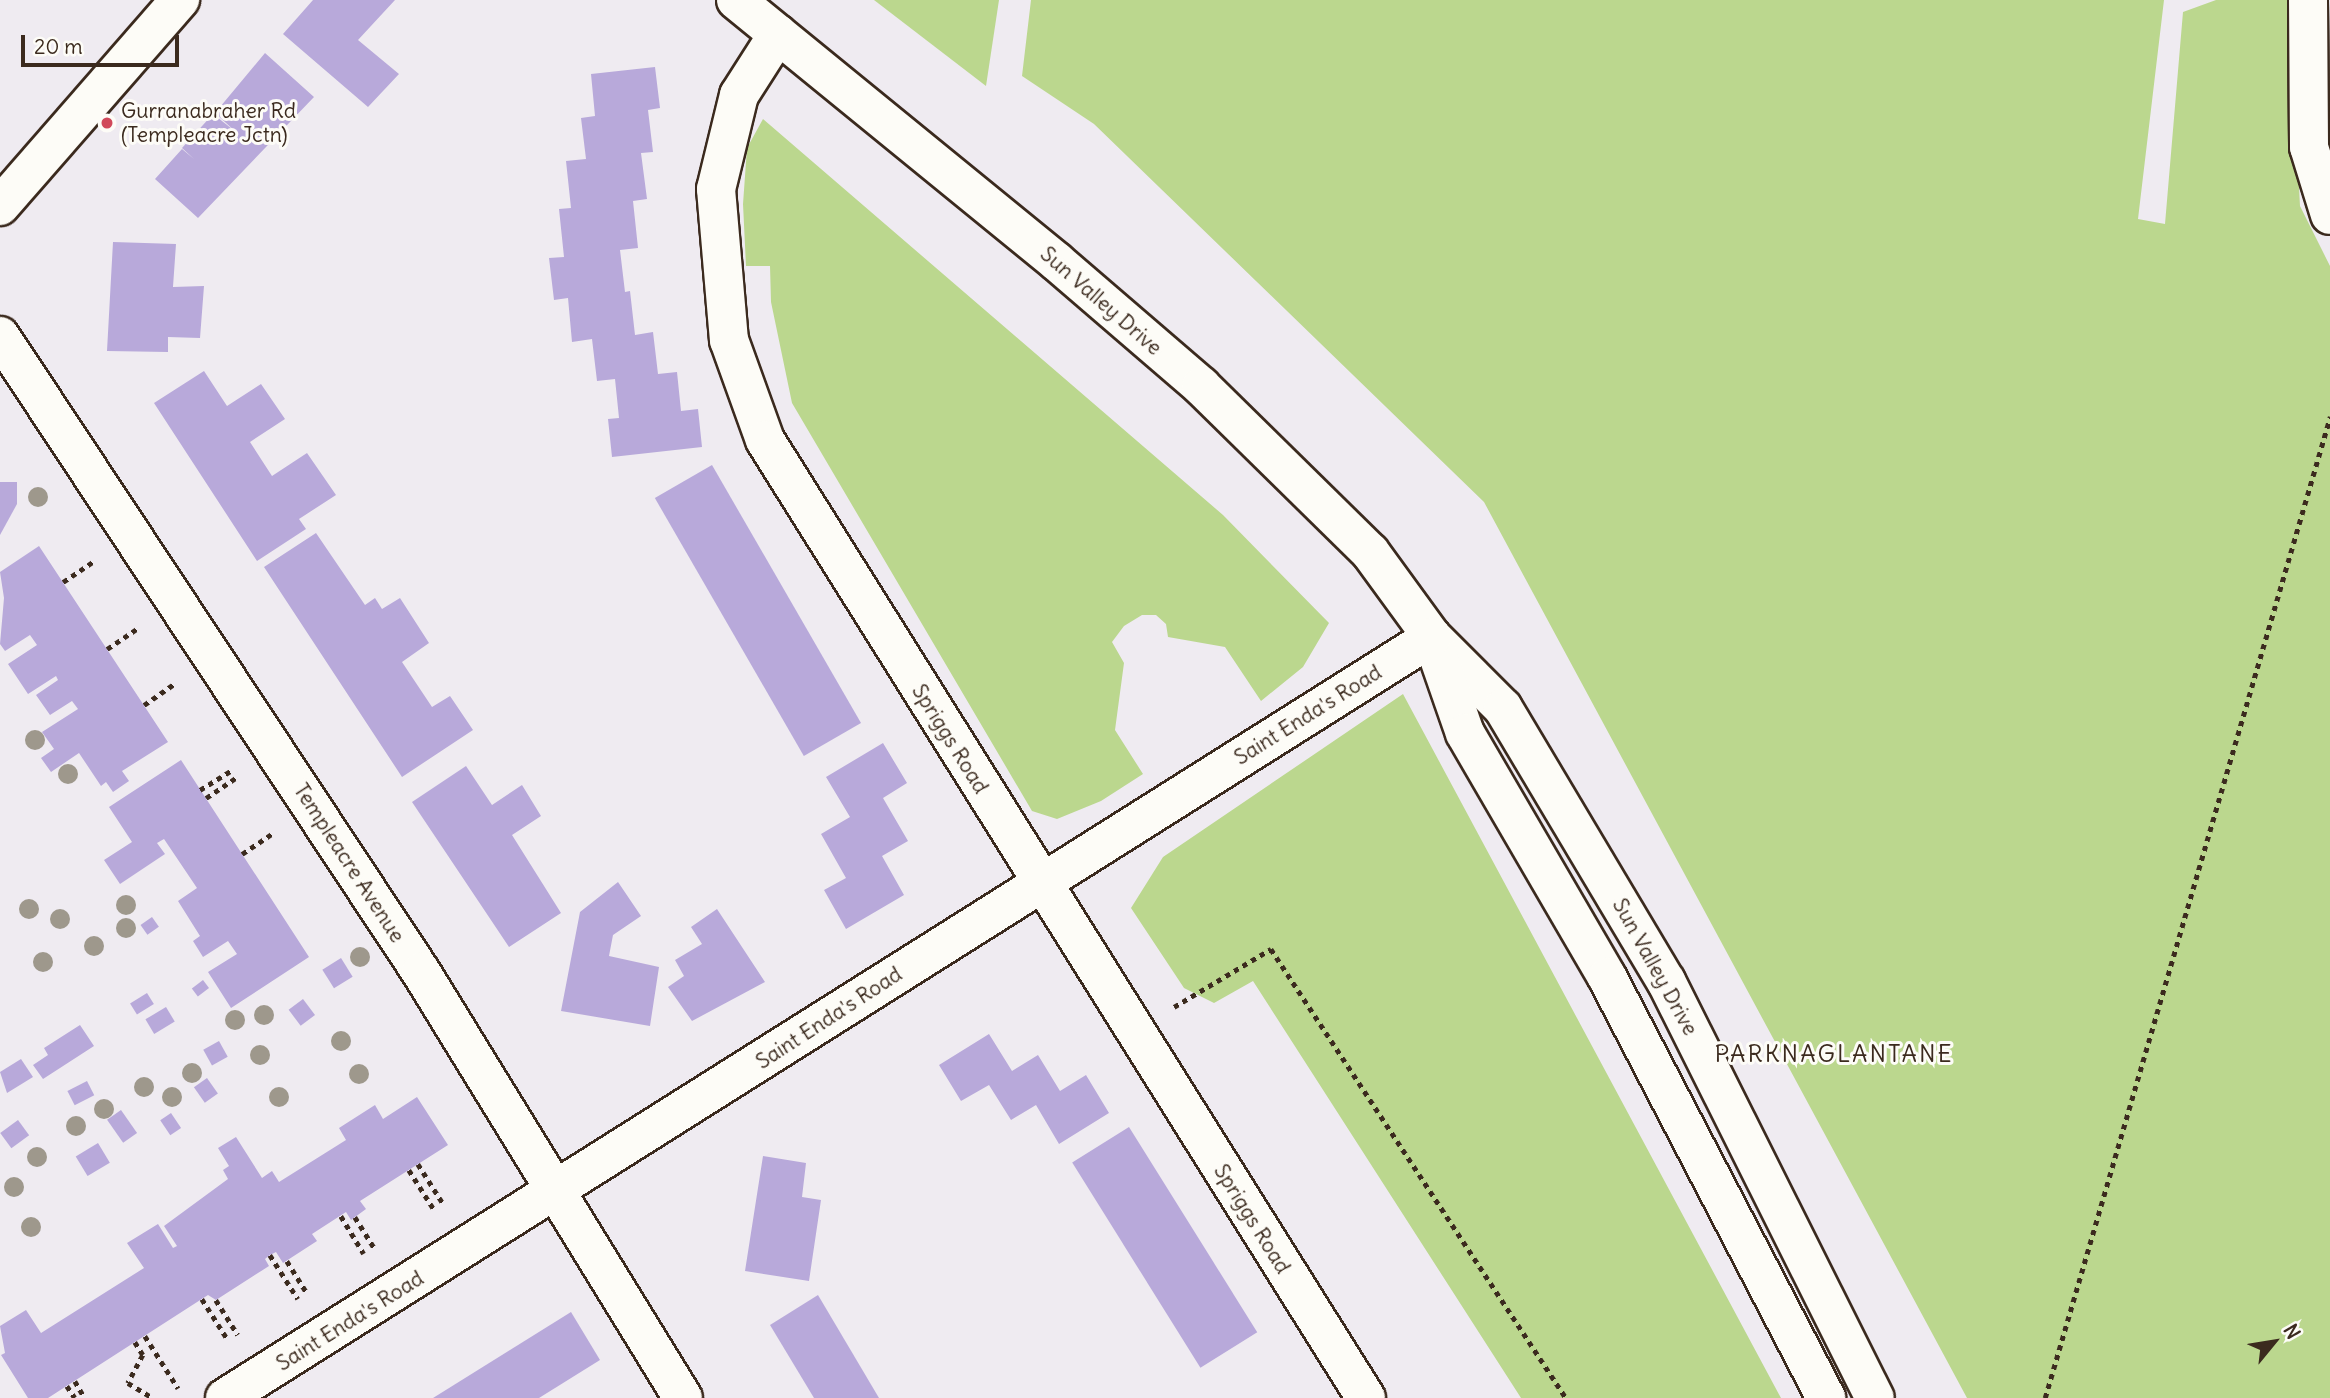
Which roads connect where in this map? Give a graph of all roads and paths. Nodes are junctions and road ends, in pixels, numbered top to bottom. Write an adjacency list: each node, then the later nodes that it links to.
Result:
1 (180, 0): 5 (street)
2 (736, 0): 4 (street, Sun Valley Drive)
3 (2308, 0): 6 (street)
4 (778, 34): 12 (street, Sun Valley Drive); 22 (street, Spriggs Road)
5 (0, 206)
6 (2330, 215)
7 (0, 336): 28 (street, Templeacre Avenue)
8 (2330, 418): 57 (path)
9 (97, 559): 10 (path)
10 (63, 582)
11 (144, 624): 13 (path)
12 (1432, 637): 22 (street, Saint Enda's Road); 24 (street, Sun Valley Drive); 27 (street, Sun Valley Drive)
13 (107, 649)
14 (181, 679): 15 (path)
15 (144, 705)
16 (238, 765): 18 (path)
17 (243, 773): 19 (path)
18 (200, 790)
19 (206, 798)
20 (280, 829): 21 (path)
21 (242, 854)
22 (1039, 883): 28 (street, Saint Enda's Road); 53 (street, Spriggs Road)
23 (1165, 997): 54 (path)
24 (1753, 1150): 27 (street); 56 (street, Sun Valley Drive)
25 (418, 1164): 29 (path)
26 (409, 1170): 32 (path)
27 (1711, 1171): 55 (street, Sun Valley Drive)
28 (556, 1192): 51 (street, Saint Enda's Road); 52 (street, Templeacre Avenue)
29 (449, 1214)
30 (341, 1216): 36 (path)
31 (355, 1216): 34 (path)
32 (439, 1217)
33 (270, 1255): 40 (path)
34 (380, 1257)
35 (287, 1261): 39 (path)
36 (369, 1261)
37 (202, 1299): 44 (path)
38 (216, 1300): 43 (path)
39 (311, 1300)
40 (302, 1306)
41 (145, 1336): 47 (path)
42 (135, 1342): 50 (path)
43 (242, 1342)
44 (232, 1347)
45 (75, 1381): 49 (path)
46 (67, 1386): 48 (path)
47 (182, 1394)
48 (75, 1398)
49 (85, 1398)
50 (153, 1398)
51 (225, 1398)
52 (683, 1398)
53 (1366, 1398)
54 (1566, 1398)
55 (1826, 1398)
56 (1875, 1398)
57 (2045, 1398)

